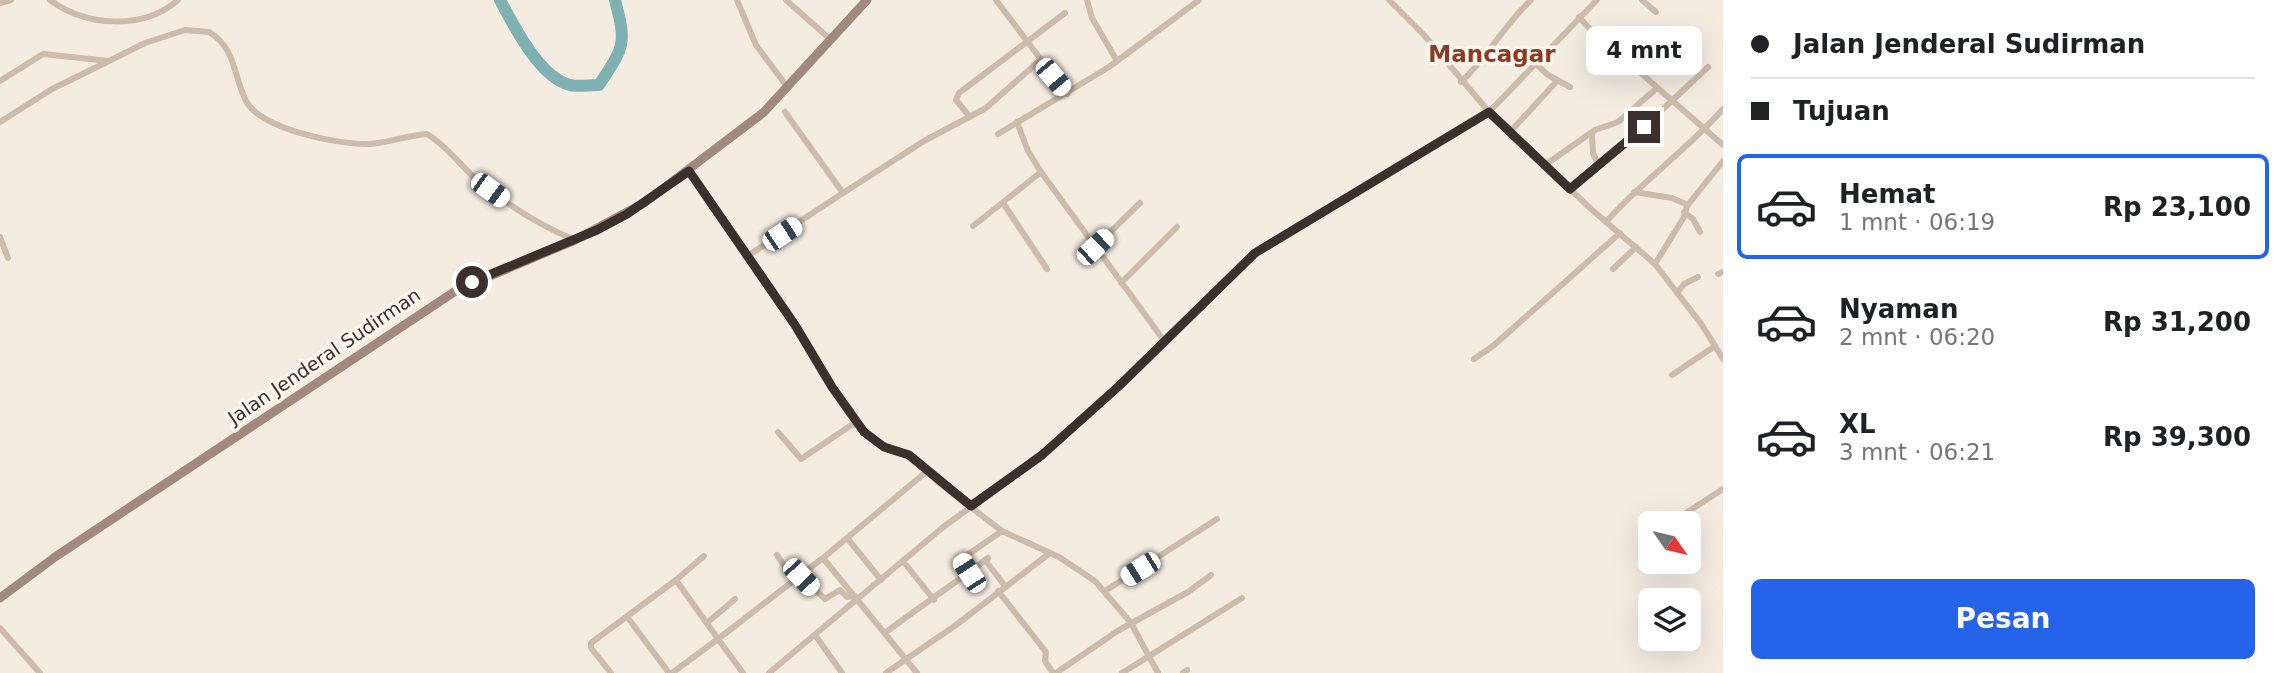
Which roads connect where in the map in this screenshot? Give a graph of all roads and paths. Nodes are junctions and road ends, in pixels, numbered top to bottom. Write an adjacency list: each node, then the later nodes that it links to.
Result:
1 (11, 0): 14 (street)
2 (50, 0): 3 (street)
3 (178, 0)
4 (737, 0): 31 (street)
5 (786, 0): 18 (street)
6 (867, 0): 18 (main road, Jalan Jenderal Sudirman)
7 (996, 0): 20 (street)
8 (1087, 0): 24 (street)
9 (1199, 0): 24 (street)
10 (1389, 0): 28 (street)
11 (1531, 0): 28 (street)
12 (1597, 0): 17 (street)
13 (1642, 0): 15 (street)
14 (0, 2)
15 (1656, 12)
16 (1065, 13): 20 (street)
17 (1578, 17): 19 (street); 25 (street)
18 (831, 40): 31 (main road, Jalan Jenderal Sudirman)
19 (1601, 41)
20 (1027, 44): 23 (street); 38 (street)
21 (1615, 56): 32 (street)
22 (109, 61): 27 (street); 39 (street); 63 (street)
23 (1039, 61): 33 (street); 38 (street)
24 (1118, 61): 33 (street)
25 (1536, 64): 29 (street); 37 (street)
26 (1708, 67): 34 (street)
27 (0, 81)
28 (1461, 82): 37 (street)
29 (1555, 84): 30 (street); 42 (street)
30 (1570, 87)
31 (788, 88): 49 (main road, Jalan Jenderal Sudirman)
32 (1657, 88): 34 (street); 43 (street)
33 (1067, 94): 40 (street)
34 (1672, 102): 41 (street); 47 (street)
35 (1723, 108): 41 (street)
36 (785, 112): 52 (street)
37 (1489, 112): 42 (street); 74 (street)
38 (971, 117): 52 (street)
39 (0, 122)
40 (1017, 122): 44 (street); 50 (street)
41 (1704, 130): 45 (street); 53 (street)
42 (1510, 132): 48 (street)
43 (1596, 132): 47 (street); 48 (street)
44 (998, 134)
45 (1723, 145)
46 (1723, 161): 56 (street)
47 (1601, 162): 51 (street)
48 (1545, 165): 51 (street)
49 (689, 171): 63 (main road, Jalan Jenderal Sudirman); 66 (street)
50 (1041, 172): 54 (street); 64 (street)
51 (1570, 189): 57 (street)
52 (843, 193): 66 (street)
53 (1631, 194): 56 (street); 57 (street)
54 (1003, 203): 58 (street); 69 (street)
55 (1140, 203): 64 (street)
56 (1686, 208): 60 (street); 68 (street)
57 (1606, 222): 61 (street)
58 (973, 226)
59 (1177, 227): 72 (street)
60 (1700, 232)
61 (1620, 233): 65 (street); 76 (street)
62 (0, 237): 67 (street)
63 (575, 240): 101 (main road, Jalan Jenderal Sudirman)
64 (1095, 247): 72 (street)
65 (1636, 247): 68 (street); 70 (street)
66 (746, 257): 79 (street)
67 (8, 258)
68 (1656, 264): 73 (street)
69 (1047, 269)
70 (1614, 269)
71 (1698, 277): 73 (street)
72 (1121, 283): 74 (street)
73 (1677, 293): 75 (street)
74 (1165, 342): 83 (street)
75 (1715, 346): 77 (street); 78 (street)
76 (1474, 359)
77 (1723, 359)
78 (1672, 375)
79 (856, 422): 80 (street); 81 (street)
80 (778, 432)
81 (926, 472): 83 (street); 87 (street)
82 (1723, 489): 84 (street)
83 (971, 506): 86 (street); 92 (street)
84 (1689, 511)
85 (1217, 519): 100 (street)
86 (1002, 530): 88 (street); 93 (street)
87 (848, 539): 91 (street); 97 (street)
88 (1050, 553): 98 (street); 100 (street)
89 (776, 555): 95 (street)
90 (704, 556): 96 (street)
91 (822, 558): 95 (street); 102 (street)
92 (903, 561): 97 (street); 105 (street)
93 (969, 573): 98 (street); 105 (street)
94 (1211, 575): 108 (street)
95 (797, 579): 102 (street); 112 (street)
96 (676, 580): 106 (street); 107 (street)
97 (881, 580): 102 (street)
98 (1005, 586): 99 (street)
99 (998, 591): 114 (street); 123 (street)
100 (1105, 591): 108 (street)
101 (0, 598)
102 (856, 598): 110 (street); 111 (street)
103 (1242, 598): 113 (street)
104 (735, 599): 107 (street)
105 (934, 600): 110 (street)
106 (628, 618): 116 (street); 117 (street)
107 (707, 623): 112 (street)
108 (1131, 623): 113 (street); 123 (street)
109 (0, 628): 115 (street)
110 (885, 633): 114 (street)
111 (815, 635): 119 (street); 120 (street)
112 (718, 639): 117 (street); 118 (street)
113 (1151, 655): 124 (street); 125 (street)
114 (906, 659): 121 (street); 122 (street)
115 (40, 673)
116 (611, 673)
117 (670, 673)
118 (743, 673)
119 (769, 673)
120 (842, 673)
121 (886, 673)
122 (917, 673)
123 (1055, 673)
124 (1122, 673)
125 (1158, 673)

